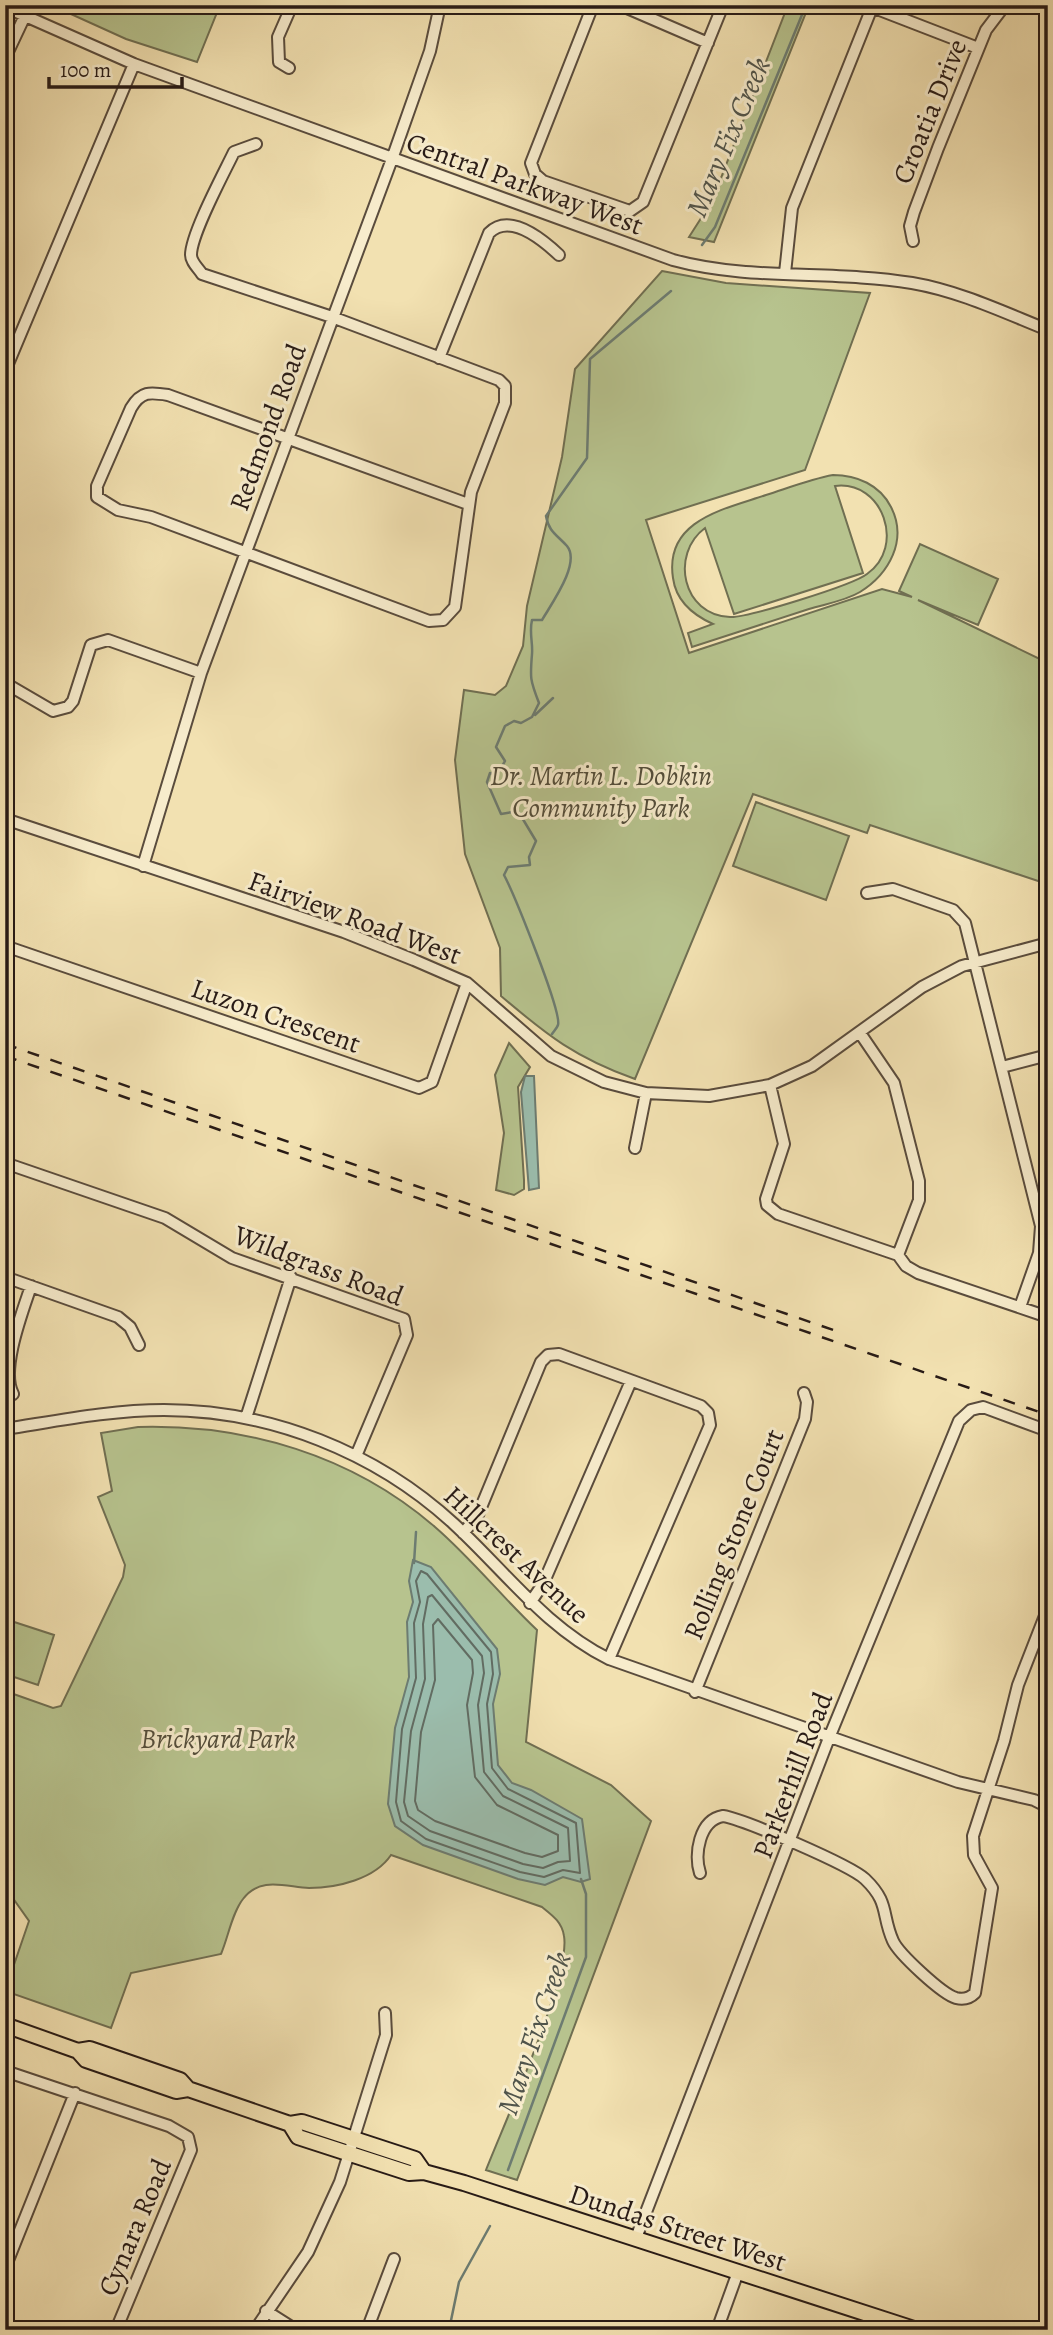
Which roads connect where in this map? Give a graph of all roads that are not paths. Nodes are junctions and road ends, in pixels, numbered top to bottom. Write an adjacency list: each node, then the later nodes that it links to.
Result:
1 (30, 5): 10 (street)
2 (292, 5): 15 (street)
3 (440, 5): 17 (street, Redmond Road)
4 (593, 5): 11 (street)
5 (620, 5): 11 (street)
6 (723, 5): 11 (street)
7 (1005, 5): 12 (street, Croatia Drive)
8 (873, 6): 12 (street); 20 (street)
9 (5, 7): 10 (street, Central Parkway West)
10 (24, 16): 13 (street); 14 (street, Central Parkway West)
11 (708, 43)
12 (978, 48): 18 (street, Croatia Drive)
13 (5, 58)
14 (134, 64): 17 (street, Central Parkway West); 24 (street)
15 (289, 68)
16 (256, 144): 21 (street)
17 (392, 159): 20 (street, Central Parkway West); 21 (street, Redmond Road)
18 (913, 241)
19 (559, 256): 23 (street)
20 (785, 273): 22 (street, Central Parkway West)
21 (331, 317): 23 (street); 25 (street, Redmond Road)
22 (1048, 330)
23 (439, 358): 26 (street)
24 (5, 371)
25 (289, 437): 26 (street); 27 (street, Redmond Road); 27 (street)
26 (468, 504): 27 (street)
27 (245, 552): 28 (street, Redmond Road)
28 (201, 673): 29 (street); 31 (street, Redmond Road)
29 (5, 683)
30 (5, 819): 31 (street, Fairview Road West)
31 (143, 866): 36 (street, Fairview Road West)
32 (867, 893): 35 (street)
33 (1048, 943): 35 (street, Fairview Road West)
34 (5, 946): 36 (street, Luzon Crescent)
35 (976, 961): 37 (street, Fairview Road West); 39 (street)
36 (467, 983): 41 (street, Fairview Road West)
37 (860, 1034): 40 (street, Fairview Road West); 44 (street)
38 (1048, 1055): 39 (street)
39 (1002, 1066): 48 (street)
40 (769, 1085): 41 (street, Fairview Road West); 44 (street)
41 (646, 1093): 42 (street)
42 (635, 1148)
43 (5, 1163): 46 (street, Wildgrass Road)
44 (898, 1255): 48 (street)
45 (5, 1277): 47 (street)
46 (291, 1277): 54 (street); 57 (street, Wildgrass Road)
47 (31, 1286): 50 (street); 53 (street)
48 (1020, 1307): 49 (street)
49 (1048, 1317)
50 (139, 1345)
51 (631, 1381): 58 (street); 59 (street); 61 (street)
52 (804, 1393): 62 (street, Rolling Stone Court)
53 (13, 1394)
54 (246, 1418): 55 (street, Hillcrest Avenue); 57 (street, Hillcrest Avenue)
55 (5, 1429)
56 (1048, 1431): 63 (street, Parkerhill Road)
57 (356, 1456): 58 (street, Hillcrest Avenue)
58 (463, 1533): 59 (street, Hillcrest Avenue)
59 (530, 1603): 61 (street, Hillcrest Avenue)
60 (1048, 1608): 64 (street)
61 (609, 1660): 62 (street, Hillcrest Avenue)
62 (695, 1692): 63 (street, Hillcrest Avenue)
63 (829, 1738): 64 (street, Hillcrest Avenue); 68 (street, Parkerhill Road)
64 (989, 1792): 66 (street, Hillcrest Avenue); 68 (street)
65 (1048, 1797): 66 (street, Hillcrest Avenue)
66 (1034, 1800): 67 (street, Hillcrest Avenue)
67 (1048, 1807)
68 (791, 1843): 69 (street); 78 (street, Parkerhill Road)
69 (700, 1873)
70 (385, 2013): 75 (street)
71 (5, 2025): 74 (main road, Dundas Street West)
72 (5, 2071): 73 (street, Cynara Road)
73 (75, 2093): 80 (street); 83 (street, Cynara Road)
74 (290, 2124): 75 (main road, Dundas Street West); 76 (main road, Dundas Street West)
75 (356, 2139): 76 (street); 77 (main road, Dundas Street West)
76 (351, 2154): 77 (main road, Dundas Street West); 82 (street)
77 (424, 2172): 78 (main road, Dundas Street West)
78 (636, 2238): 81 (main road, Dundas Street West)
79 (394, 2259): 86 (street)
80 (5, 2268)
81 (738, 2272): 87 (street); 88 (main road, Dundas Street West)
82 (266, 2311): 84 (street); 85 (street)
83 (116, 2330)
84 (255, 2330)
85 (296, 2330)
86 (367, 2330)
87 (716, 2330)
88 (917, 2330)

